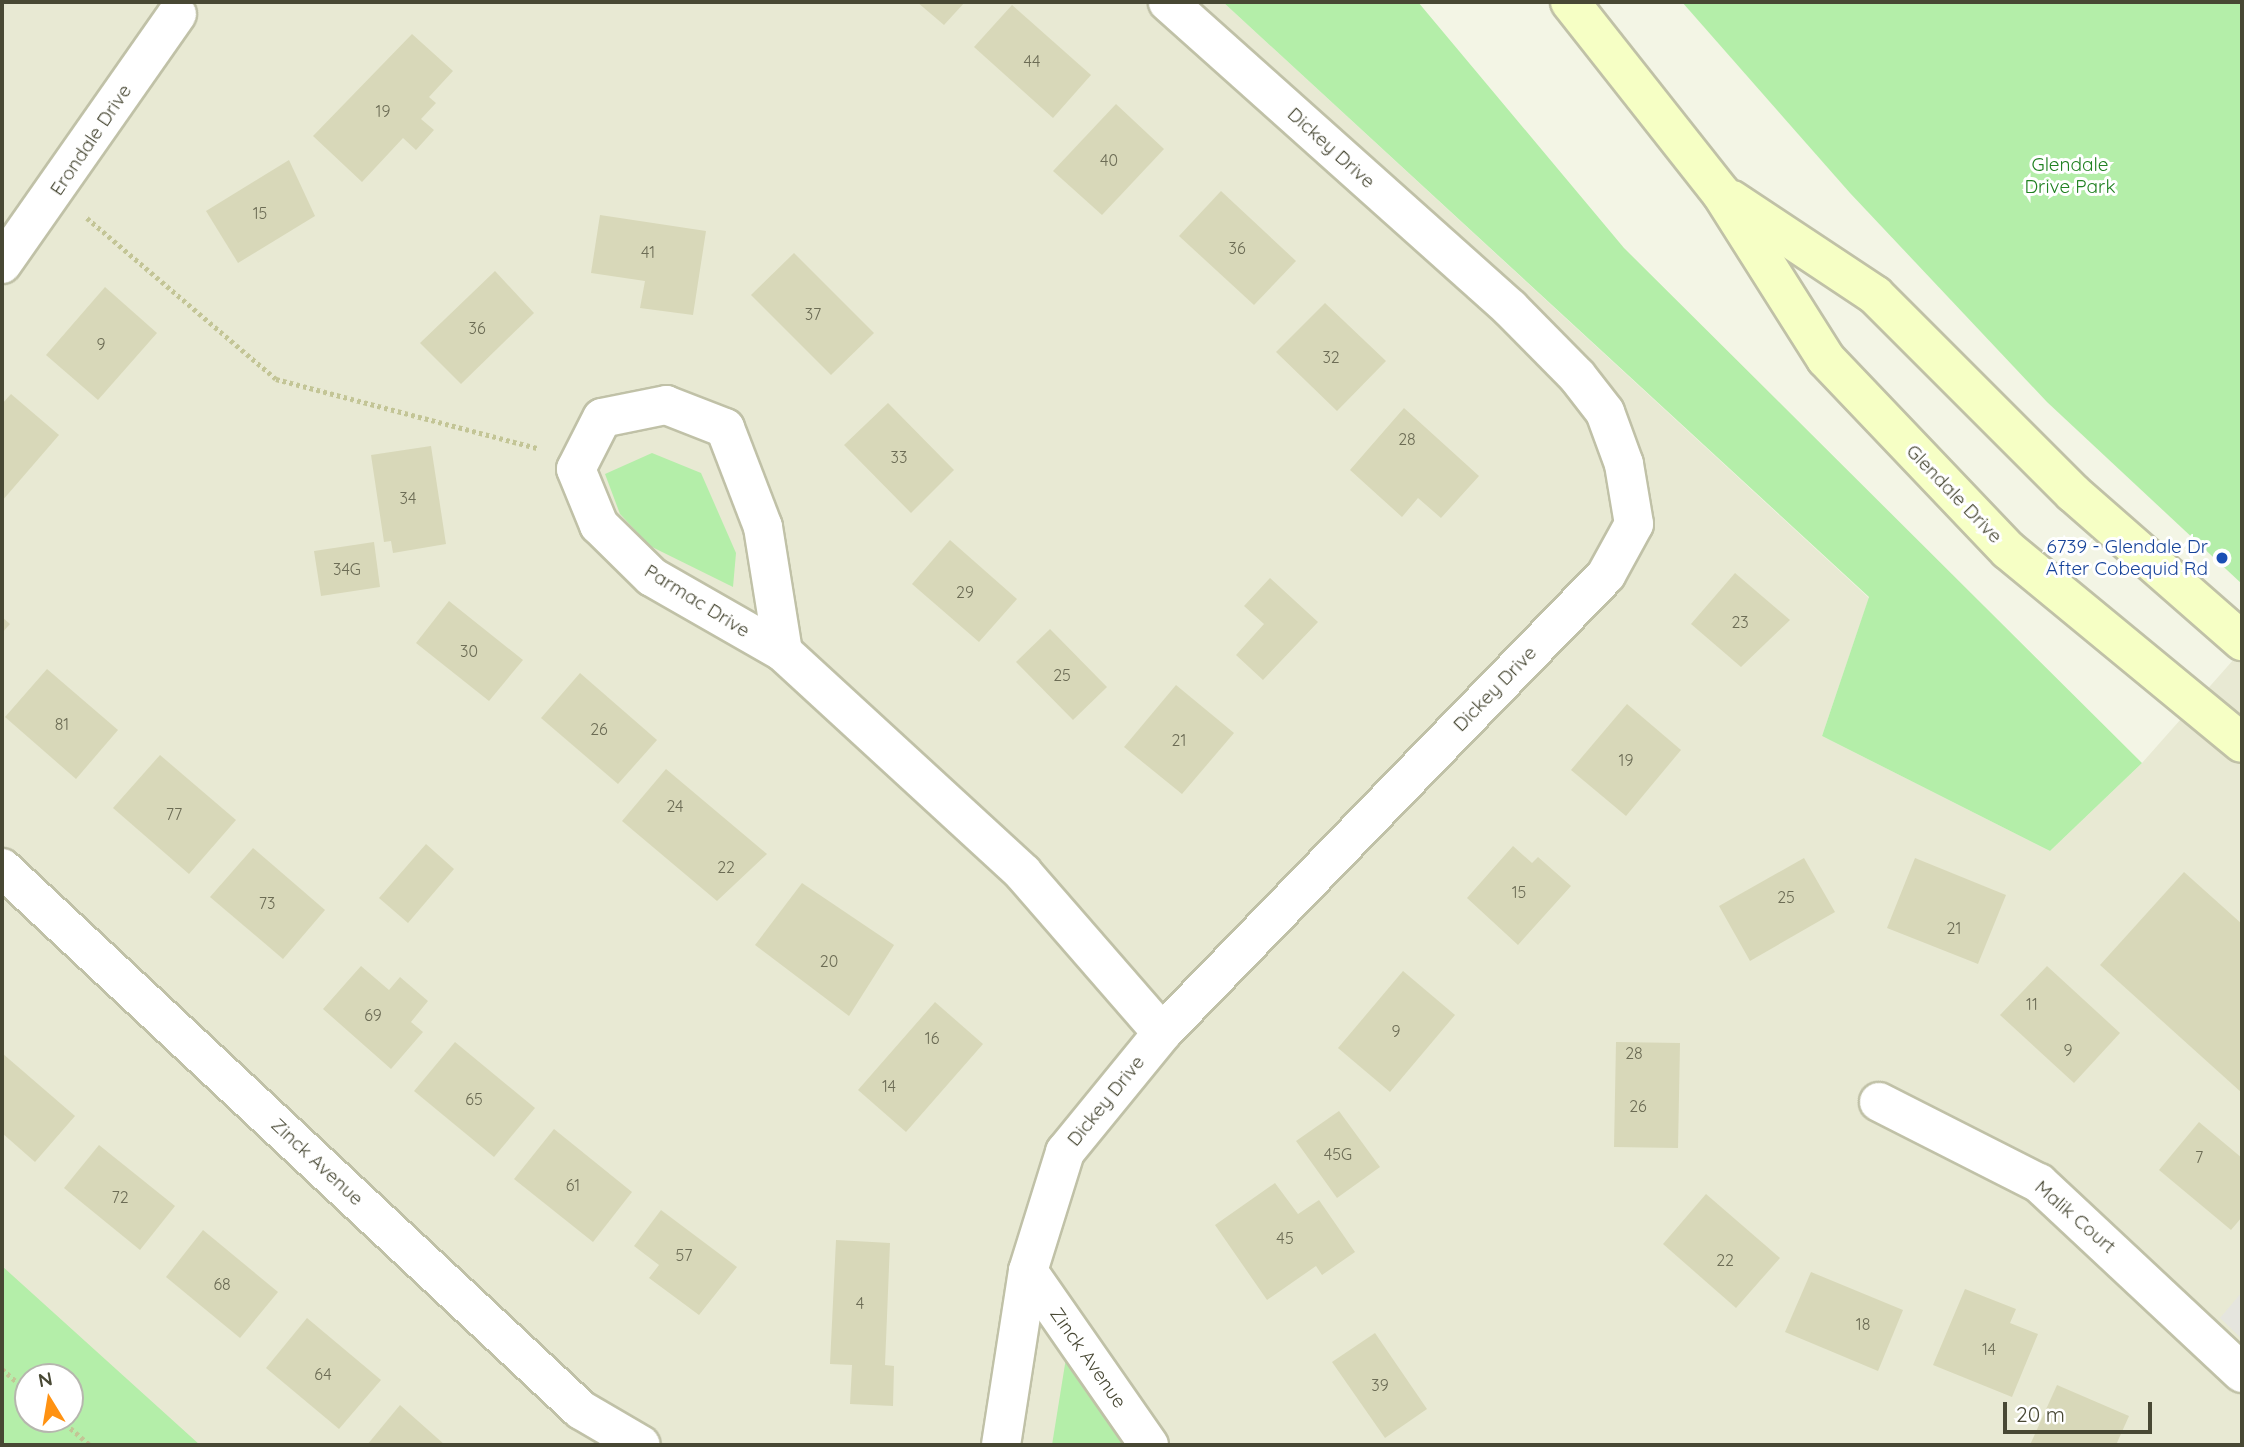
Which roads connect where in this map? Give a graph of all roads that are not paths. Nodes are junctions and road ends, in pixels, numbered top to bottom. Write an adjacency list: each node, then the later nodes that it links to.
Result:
1 (1168, 2): 10 (street, Dickey Drive)
2 (1570, 2): 4 (main road, Glendale Drive)
3 (177, 14): 5 (street, Erondale Drive)
4 (1721, 194): 6 (main road, Glendale Drive); 8 (main road, Glendale Drive)
5 (2, 264)
6 (2242, 641)
7 (783, 652): 7 (street, Parmac Drive); 10 (street, Parmac Drive)
8 (2242, 743)
9 (2, 868): 14 (street, Zinck Avenue)
10 (1162, 1033): 12 (street, Dickey Drive)
11 (1879, 1102): 13 (street, Malik Court)
12 (1028, 1271): 15 (street, Dickey Drive); 16 (street, Zinck Avenue)
13 (2242, 1373)
14 (641, 1445)
15 (1001, 1445)
16 (1149, 1445)

